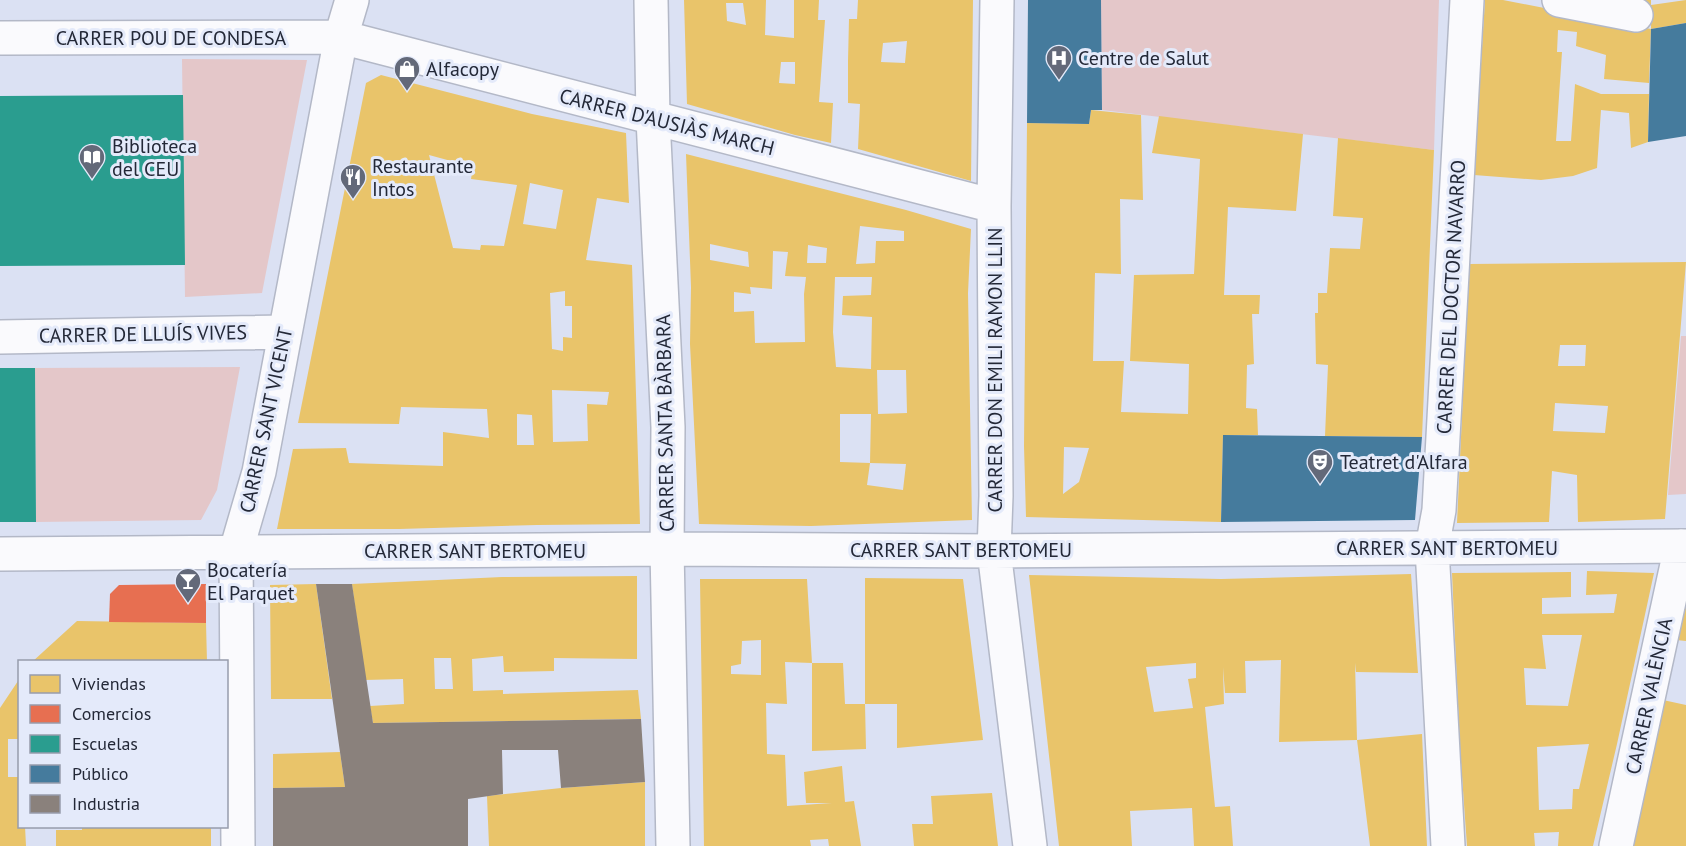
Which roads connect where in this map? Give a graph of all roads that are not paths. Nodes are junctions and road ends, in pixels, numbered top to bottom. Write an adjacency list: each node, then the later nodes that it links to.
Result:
1 (352, 0): 7 (street, CARRER SANT VICENT)
2 (651, 0): 9 (street, CARRER SANTA BÀRBARA)
3 (998, 0): 10 (street, CARRER DON EMILI RAMON LLIN)
4 (1467, 0): 14 (street, CARRER DEL DOCTOR NAVARRO)
5 (1559, 0): 6 (street)
6 (1636, 15)
7 (341, 37): 8 (street, CARRER POU DE CONDESA); 9 (street, CARRER D'AUSIÀS MARCH); 11 (street, CARRER SANT VICENT)
8 (0, 38)
9 (653, 119): 10 (street, CARRER D'AUSIÀS MARCH); 15 (street, CARRER SANTA BÀRBARA)
10 (994, 206): 17 (street, CARRER DON EMILI RAMON LLIN)
11 (285, 332): 12 (street, CARRER DE LLUÍS VIVES); 16 (street, CARRER SANT VICENT)
12 (0, 337)
13 (1684, 546): 14 (street, CARRER SANT BERTOMEU); 23 (street, CARRER VALÈNCIA)
14 (1432, 548): 17 (street, CARRER SANT BERTOMEU); 22 (street, CARRER DEL DOCTOR NAVARRO)
15 (667, 549): 16 (street, CARRER SANT BERTOMEU); 17 (street, CARRER SANT BERTOMEU); 20 (street, CARRER SANTA BÀRBARA)
16 (236, 551): 18 (street, CARRER SANT BERTOMEU); 19 (street, CARRER SANT VICENT)
17 (994, 551): 21 (street, CARRER DON EMILI RAMON LLIN)
18 (0, 554)
19 (238, 846)
20 (673, 846)
21 (1030, 846)
22 (1448, 846)
23 (1616, 846)

